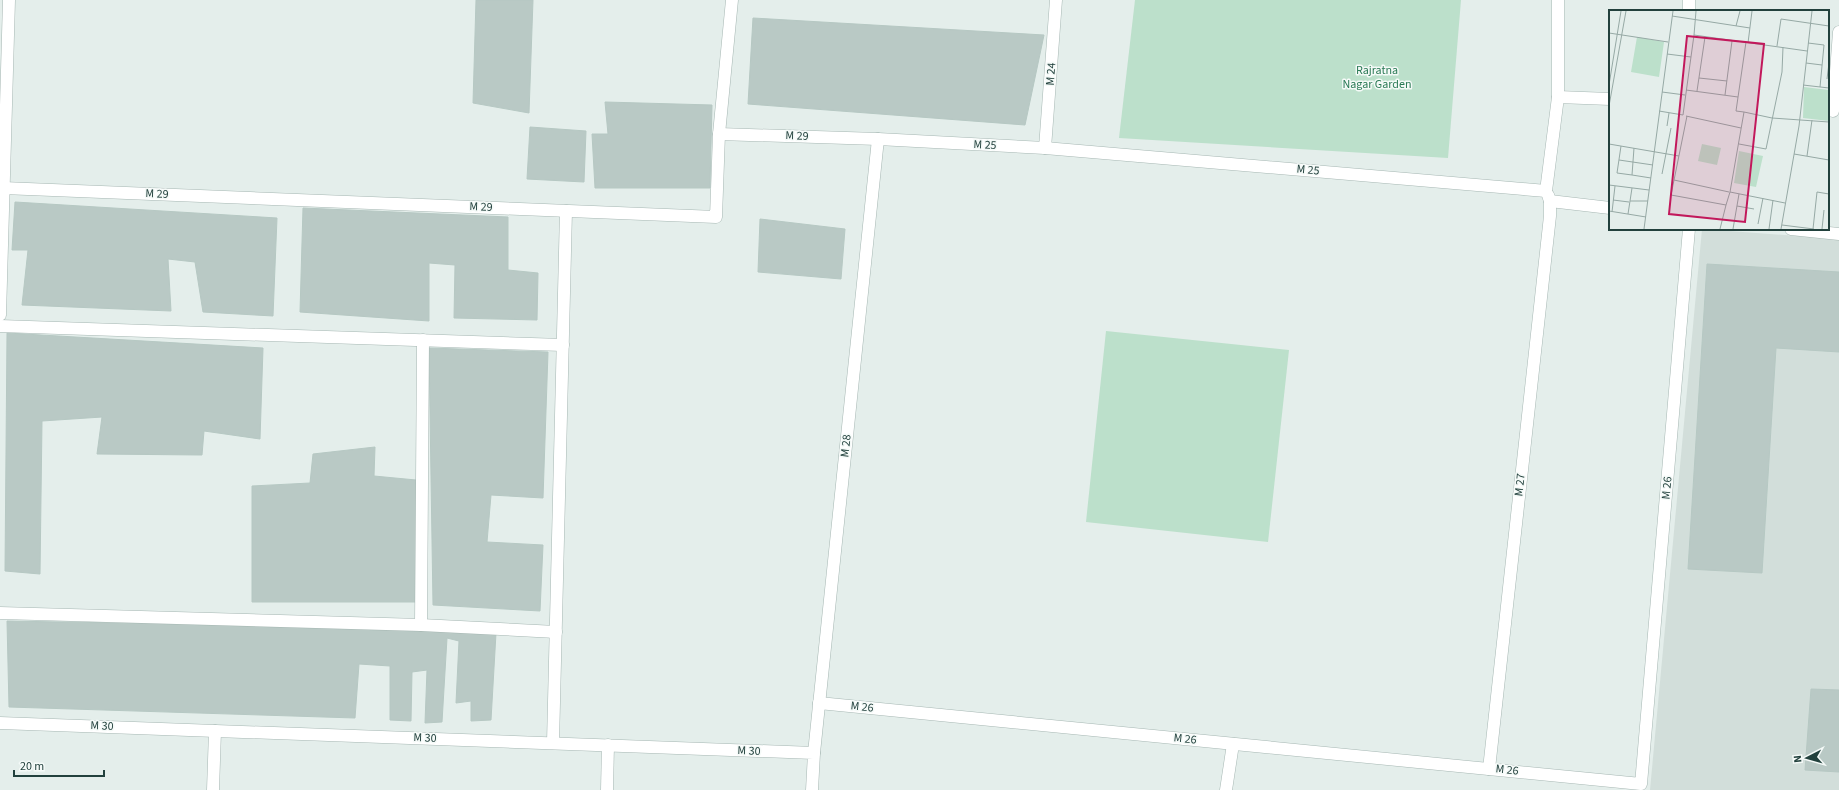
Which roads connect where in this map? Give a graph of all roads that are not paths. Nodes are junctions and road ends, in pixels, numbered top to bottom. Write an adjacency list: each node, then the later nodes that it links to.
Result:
1 (9, 0): 12 (street)
2 (732, 0): 9 (street)
3 (1056, 0): 11 (street, M 24)
4 (1558, 0): 6 (street)
5 (1839, 32): 8 (street)
6 (1558, 97): 7 (street); 14 (street)
7 (1609, 99)
8 (1833, 111)
9 (719, 134): 10 (street, M 29); 16 (street, M 29)
10 (878, 139): 11 (street, M 25); 27 (street, M 28)
11 (1045, 148): 14 (street, M 25)
12 (2, 162): 13 (street)
13 (3, 188): 16 (street, M 29); 20 (street)
14 (1548, 196): 15 (street); 34 (street, M 27)
15 (1609, 208)
16 (566, 211): 23 (street)
17 (1689, 230): 34 (street, M 26)
18 (1801, 230): 19 (street)
19 (1839, 234)
20 (0, 315)
21 (0, 326): 22 (street)
22 (423, 340): 23 (street); 25 (street)
23 (563, 345): 26 (street)
24 (0, 613): 25 (street)
25 (421, 625): 26 (street)
26 (556, 632): 30 (street)
27 (819, 703): 31 (street, M 26); 33 (street, M 28)
28 (0, 723): 29 (street, M 30)
29 (215, 731): 30 (street, M 30); 35 (street)
30 (553, 743): 32 (street, M 30)
31 (1233, 744): 34 (street, M 26); 38 (street)
32 (608, 746): 33 (street, M 30); 36 (street)
33 (814, 753): 37 (street)
34 (1489, 768)
35 (213, 790)
36 (607, 790)
37 (812, 790)
38 (1226, 790)

